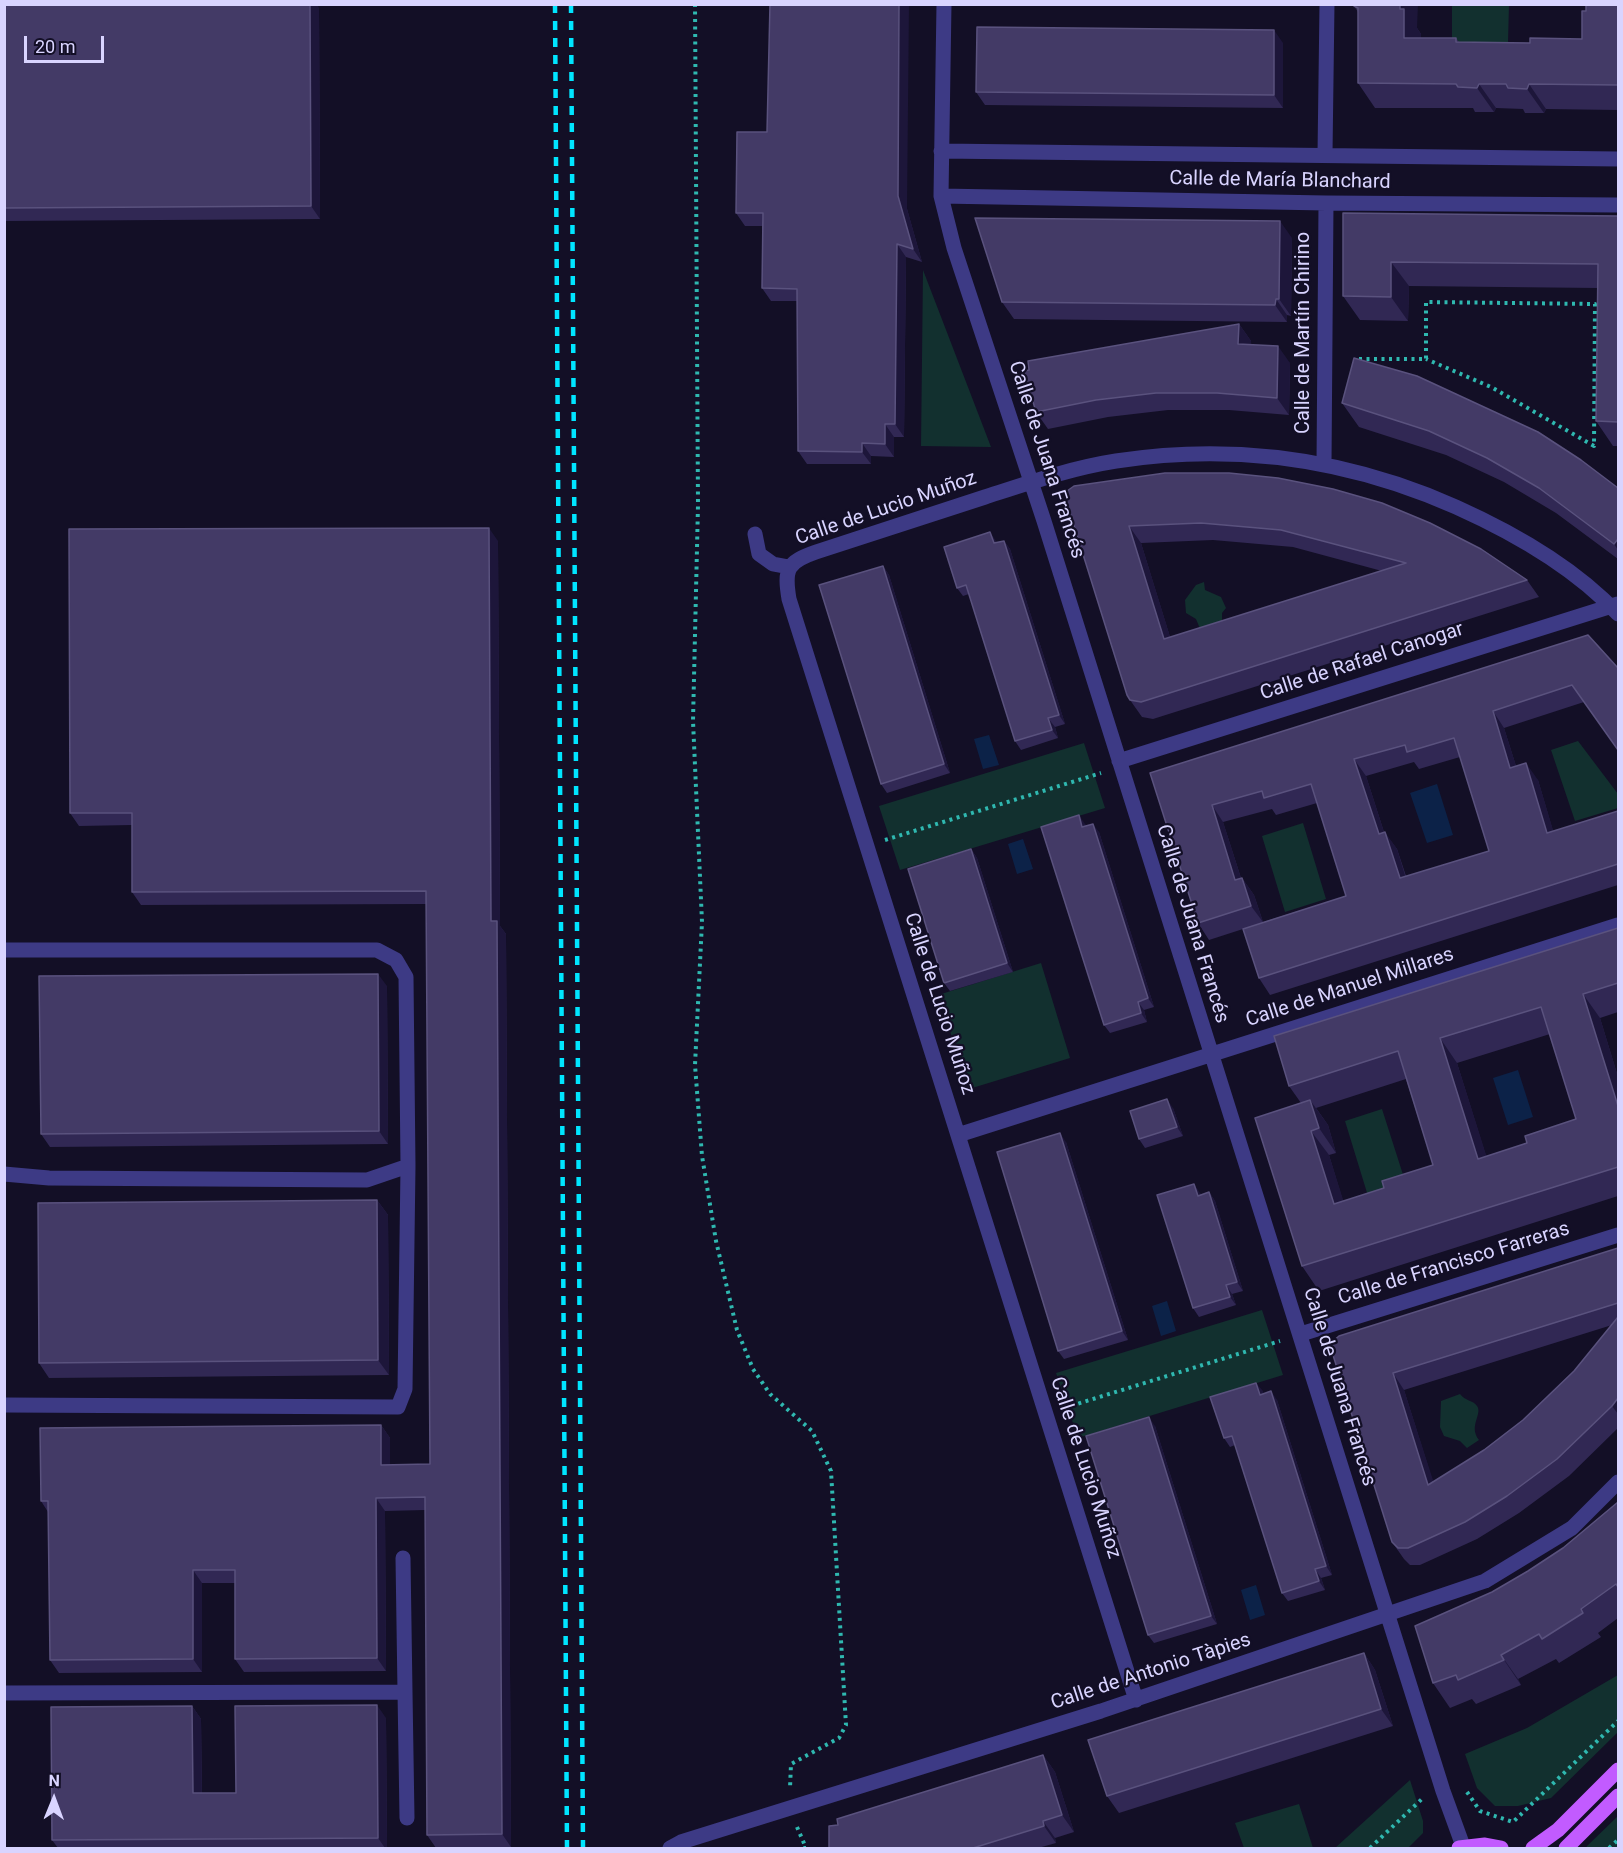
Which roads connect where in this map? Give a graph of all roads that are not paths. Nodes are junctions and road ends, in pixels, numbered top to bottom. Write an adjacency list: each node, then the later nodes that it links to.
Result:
1 (944, 4): 3 (street, Calle de Juana Francés)
2 (1327, 4): 4 (street)
3 (941, 151): 4 (street, Calle de María Blanchard); 6 (street, Calle de Juana Francés)
4 (1325, 154): 5 (street, Calle de María Blanchard)
5 (1618, 159)
6 (941, 196): 7 (street, Calle de María Blanchard); 10 (street, Calle de Juana Francés)
7 (1326, 203): 8 (street, Calle de María Blanchard); 9 (street, Calle de Martín Chirino)
8 (1618, 205)
9 (1324, 464): 10 (street); 13 (street)
10 (1032, 482): 12 (street, Calle de Lucio Muñoz); 14 (street, Calle de Juana Francés)
11 (755, 534): 12 (street)
12 (789, 567): 18 (street, Calle de Lucio Muñoz)
13 (1616, 608): 14 (street, Calle de Rafael Canogar)
14 (1120, 764): 17 (street, Calle de Juana Francés)
15 (1618, 925): 17 (street, Calle de Manuel Millares)
16 (4, 950): 19 (street)
17 (1210, 1054): 18 (street, Calle de Manuel Millares); 22 (street, Calle de Juana Francés)
18 (958, 1135): 29 (street, Calle de Lucio Muñoz)
19 (408, 1166): 20 (street); 23 (street)
20 (4, 1174)
21 (1618, 1235): 22 (street, Calle de Francisco Farreras)
22 (1301, 1334): 26 (street, Calle de Juana Francés)
23 (4, 1405)
24 (1618, 1482): 26 (street, Calle de Antonio Tàpies)
25 (403, 1558): 27 (street)
26 (1388, 1616): 29 (street, Calle de Antonio Tàpies); 33 (street, Calle de Juana Francés)
27 (405, 1692): 28 (street); 32 (street)
28 (4, 1693)
29 (1136, 1700): 34 (street, Calle de Antonio Tàpies)
30 (1618, 1770): 36 (main road)
31 (1618, 1796): 37 (main road)
32 (406, 1818)
33 (1461, 1847): 35 (main road)
34 (670, 1848)
35 (1501, 1848)
36 (1533, 1848)
37 (1566, 1848)

